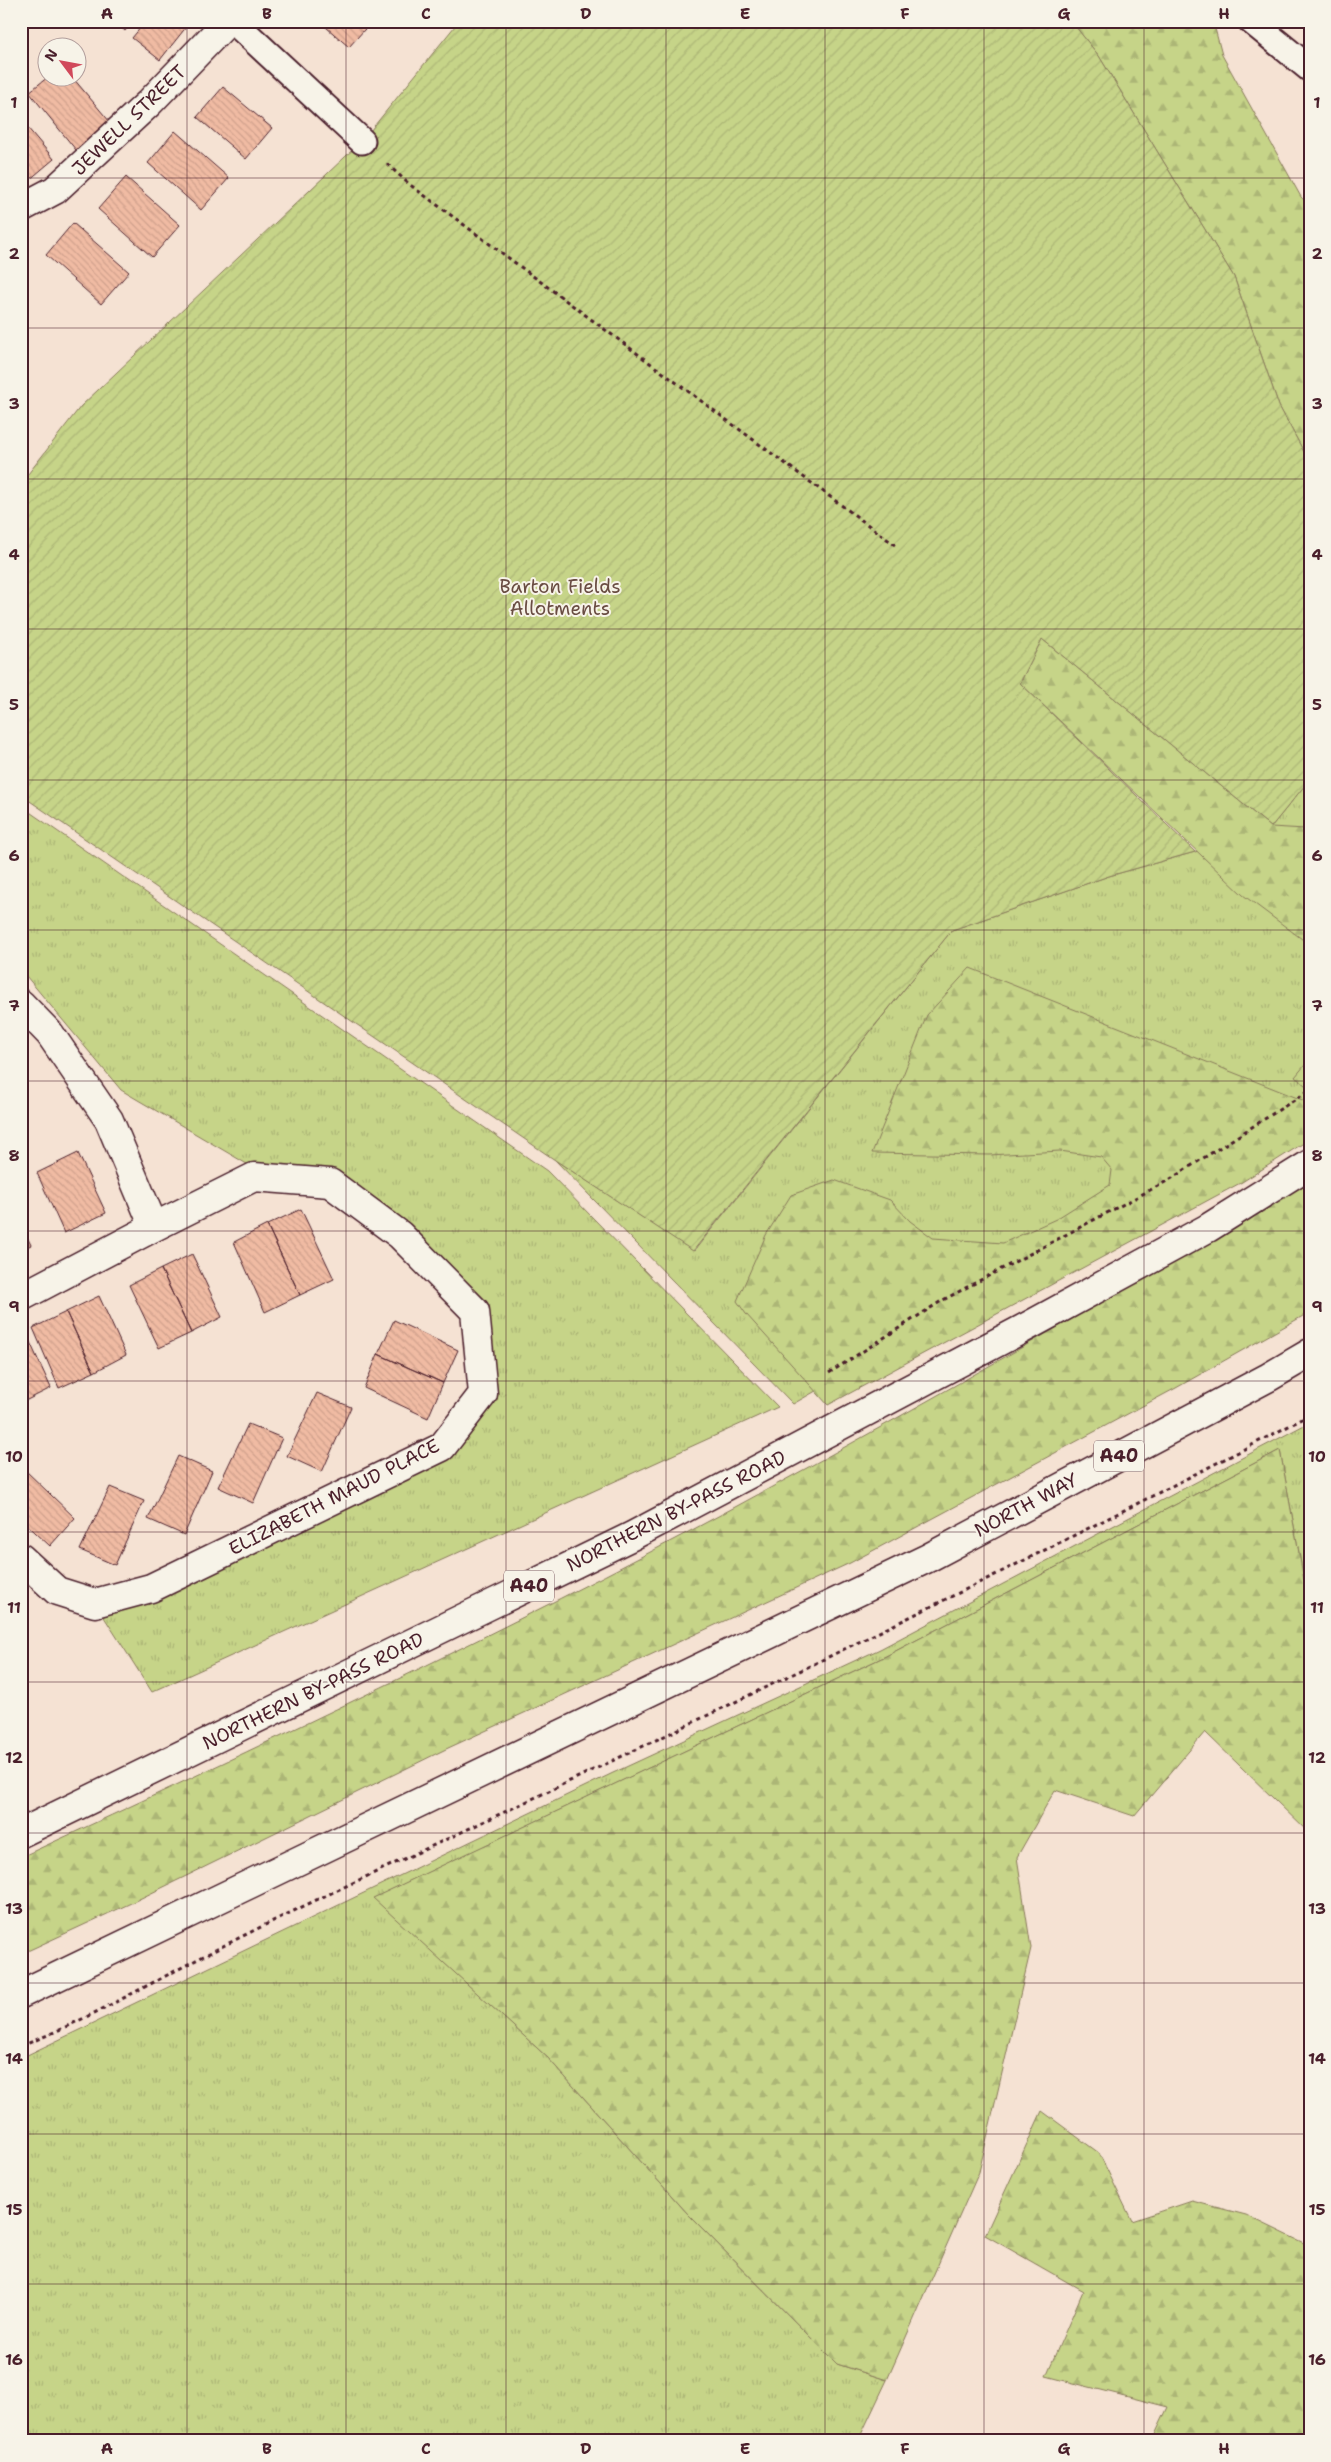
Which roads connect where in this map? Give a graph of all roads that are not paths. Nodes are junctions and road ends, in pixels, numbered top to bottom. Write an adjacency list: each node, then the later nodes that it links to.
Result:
1 (228, 21): 6 (main road, JEWELL STREET)
2 (233, 21): 5 (lane)
3 (1251, 21): 4 (lane)
4 (1310, 68)
5 (362, 142)
6 (21, 208)
7 (21, 1004): 9 (main road)
8 (1310, 1164): 13 (main road, NORTHERN BY-PASS ROAD / A40)
9 (154, 1227): 10 (main road, ELIZABETH MAUD PLACE); 12 (main road, ELIZABETH MAUD PLACE)
10 (21, 1297)
11 (1310, 1353): 14 (main road, NORTH WAY / A40)
12 (21, 1558)
13 (21, 1833)
14 (21, 1994)

